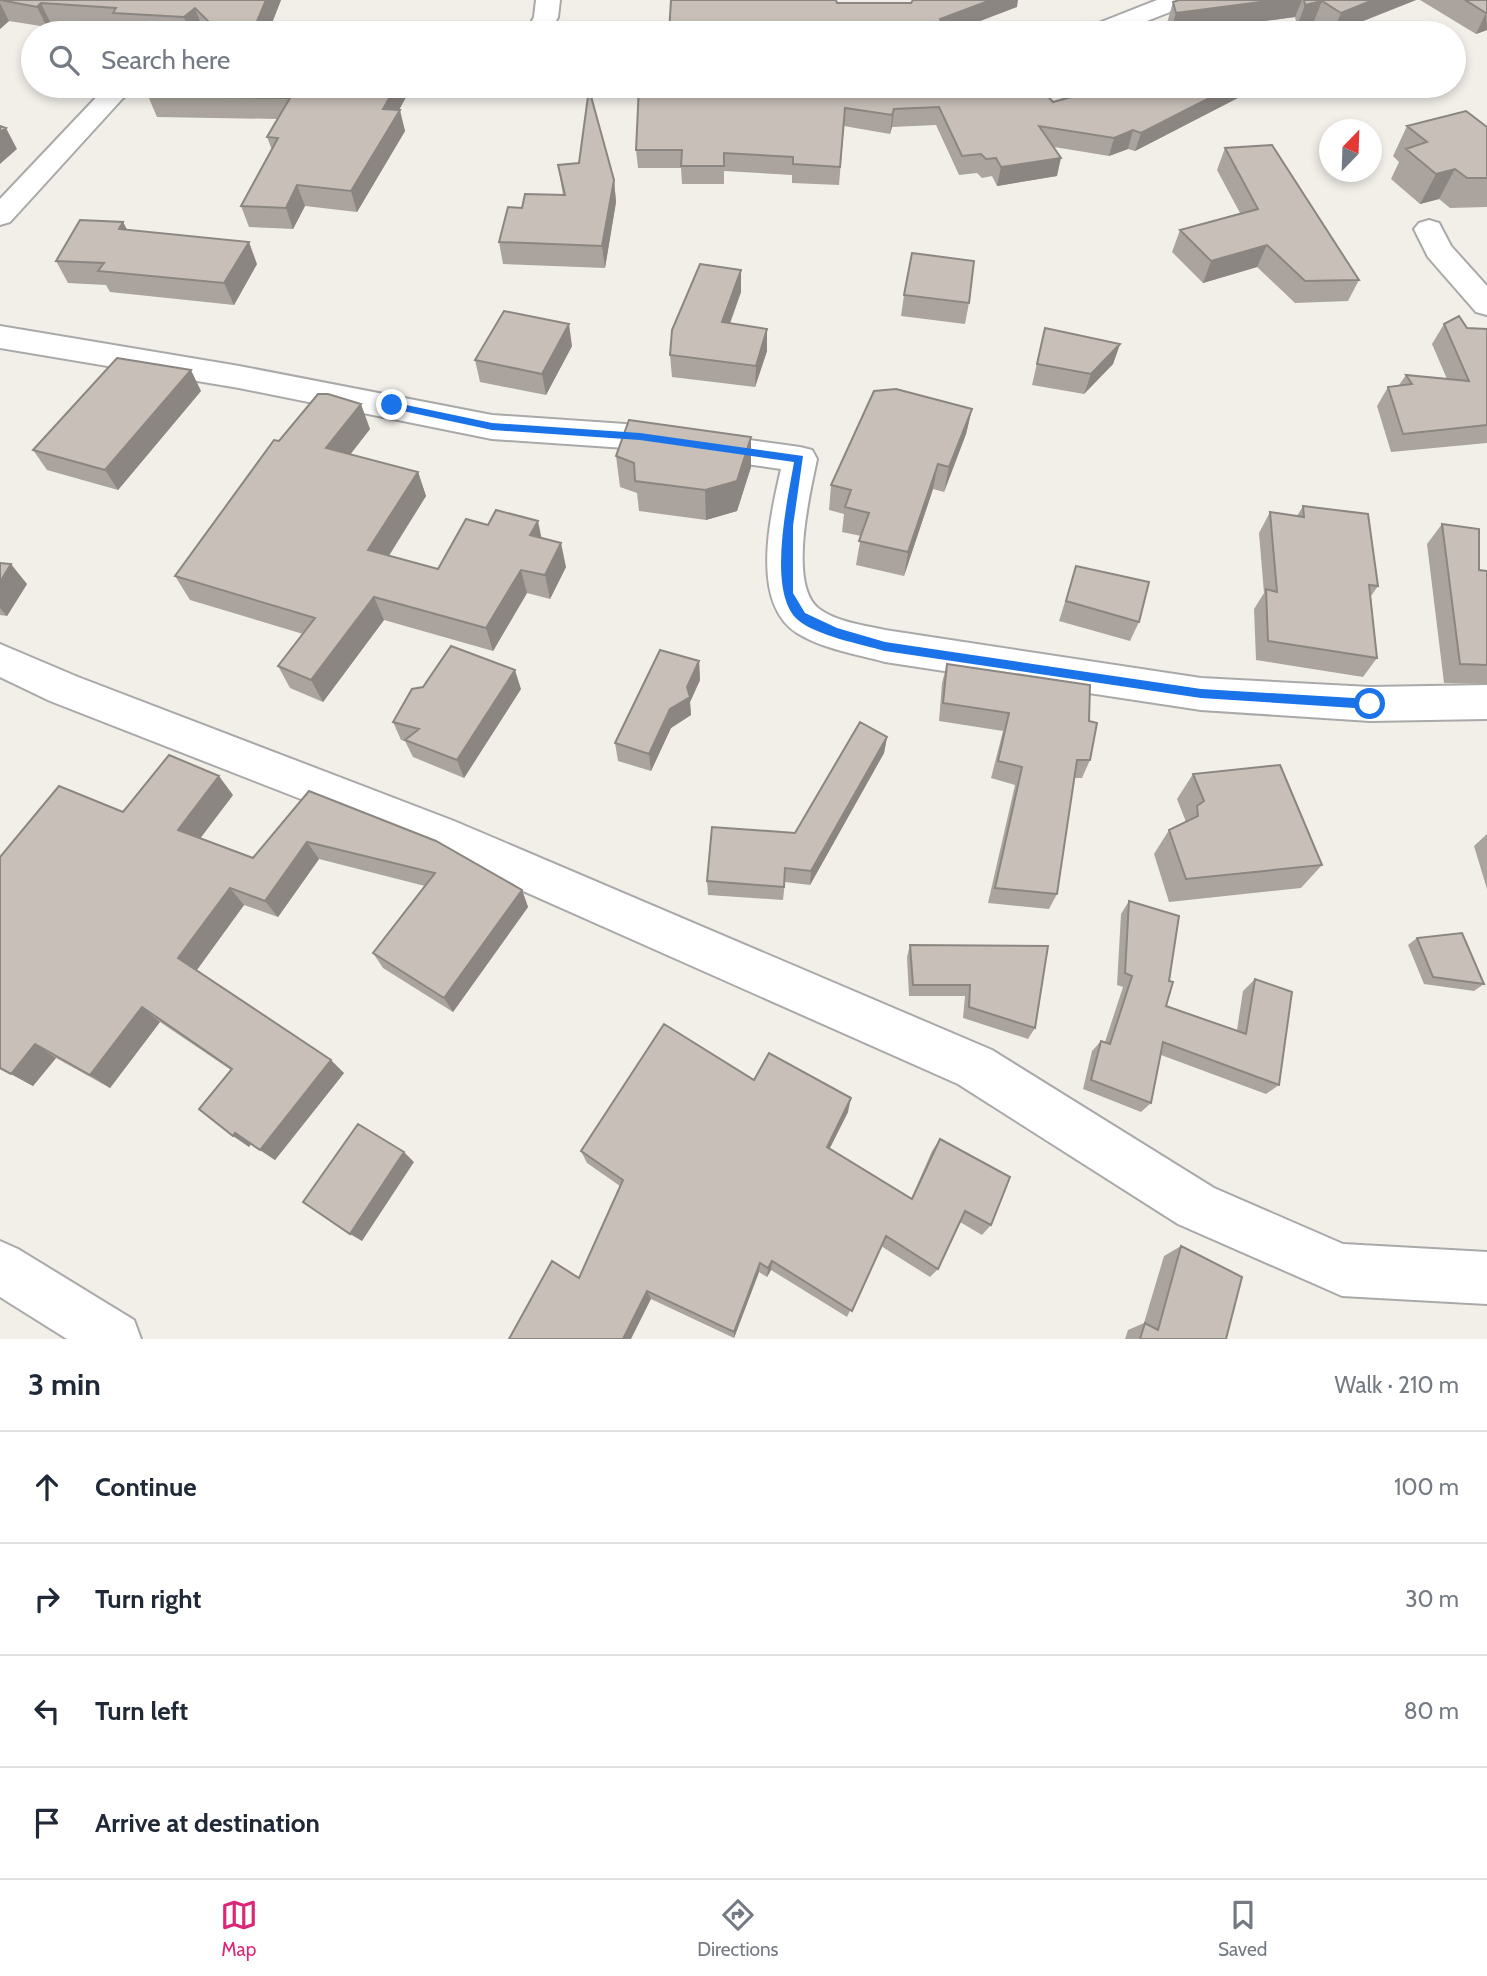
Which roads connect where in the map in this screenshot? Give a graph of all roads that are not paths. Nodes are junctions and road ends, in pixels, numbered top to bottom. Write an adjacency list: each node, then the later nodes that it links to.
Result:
1 (548, 0): 3 (street)
2 (1179, 0): 4 (street)
3 (544, 21)
4 (1126, 21)
5 (108, 98): 6 (street)
6 (0, 216)
7 (1429, 229): 8 (street)
8 (1487, 305)
9 (0, 337): 11 (street)
10 (0, 660): 13 (street)
11 (1487, 702)
12 (0, 1267): 14 (street)
13 (1487, 1278)
14 (115, 1339)

